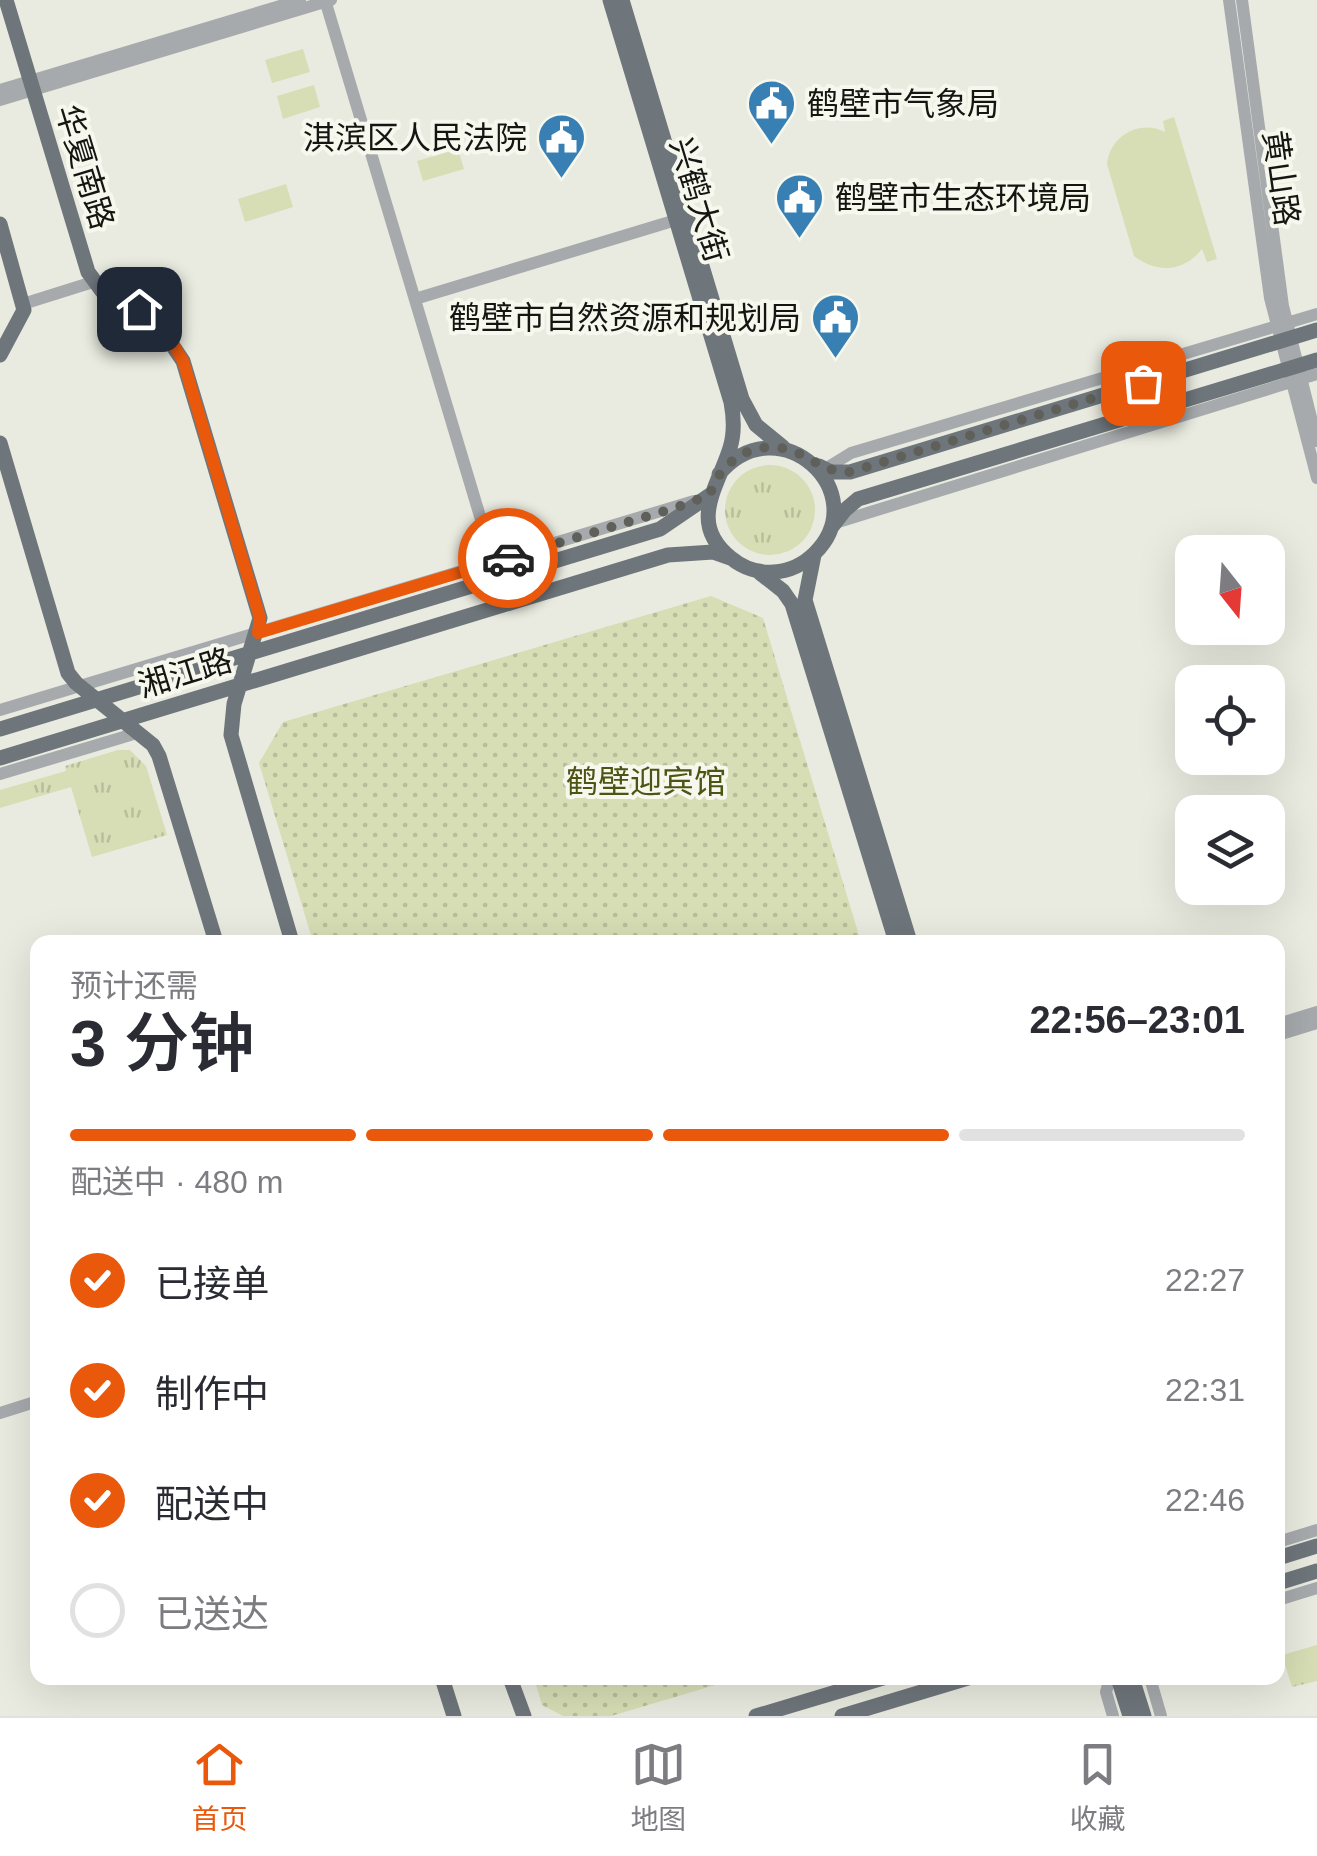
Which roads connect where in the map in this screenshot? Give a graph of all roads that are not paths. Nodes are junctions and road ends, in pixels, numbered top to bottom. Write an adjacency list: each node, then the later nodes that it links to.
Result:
1 (6, 0): 8 (main road, 华夏南路)
2 (300, 0): 8 (street)
3 (327, 0): 8 (street); 14 (street)
4 (610, 0): 11 (main road, 兴鹤大街)
5 (622, 0): 25 (main road, 兴鹤大街)
6 (1230, 0): 18 (street, 黄山路)
7 (1242, 0): 18 (street, 黄山路)
8 (32, 85): 9 (street); 10 (street); 13 (main road, 华夏南路)
9 (0, 90)
10 (0, 100)
11 (676, 220): 14 (street); 27 (main road, 兴鹤大街)
12 (0, 224): 15 (main road)
13 (93, 282): 15 (street); 35 (main road)
14 (415, 299): 33 (street)
15 (23, 304): 19 (main road)
16 (1317, 314): 18 (street)
17 (1317, 330): 18 (main road)
18 (1284, 332): 21 (street, 黄山路); 26 (main road)
19 (0, 355)
20 (1317, 360): 21 (main road)
21 (1294, 374): 22 (street); 23 (street, 黄山路); 28 (street, 黄山路); 30 (main road)
22 (1317, 374)
23 (1317, 441)
24 (0, 444): 38 (main road)
25 (786, 449): 26 (main road); 27 (main road)
26 (818, 466): 30 (main road)
27 (719, 474): 29 (main road)
28 (1317, 478)
29 (710, 495): 32 (main road); 33 (street); 36 (main road, 湘江路)
30 (832, 527): 31 (main road)
31 (814, 554): 34 (main road); 49 (main road)
32 (732, 559): 34 (main road); 37 (main road, 湘江路)
33 (494, 562): 35 (street)
34 (756, 570): 48 (main road)
35 (258, 633): 36 (main road); 38 (street)
36 (251, 652): 37 (main road); 39 (main road, 湘江路)
37 (240, 685): 41 (main road, 湘江路); 47 (main road)
38 (80, 686): 39 (main road); 40 (street)
39 (96, 700): 41 (main road); 42 (main road, 湘江路)
40 (0, 710)
41 (122, 720): 43 (main road); 44 (main road, 湘江路)
42 (0, 729)
43 (137, 732): 45 (street); 46 (main road)
44 (0, 758)
45 (0, 774)
46 (214, 935)
47 (290, 935)
48 (894, 935)
49 (908, 935)
50 (1317, 1012): 51 (street)
51 (1285, 1022)
52 (1317, 1024): 53 (street)
53 (1285, 1034)
54 (30, 1403): 55 (street)
55 (0, 1412)
56 (30, 1412): 57 (street)
57 (0, 1421)
58 (1317, 1530): 59 (street)
59 (1285, 1540)
60 (1317, 1546): 61 (main road)
61 (1285, 1556)
62 (1317, 1572): 63 (main road)
63 (1285, 1582)
64 (1317, 1588): 65 (street)
65 (1285, 1598)
66 (444, 1685): 74 (main road)
67 (513, 1685): 75 (main road)
68 (860, 1685): 76 (main road)
69 (945, 1685): 77 (main road)
70 (1108, 1685): 78 (street)
71 (1120, 1685): 79 (main road)
72 (1134, 1685): 80 (main road)
73 (1152, 1685): 81 (street)
74 (454, 1716)
75 (524, 1716)
76 (756, 1716)
77 (842, 1716)
78 (1114, 1716)
79 (1130, 1716)
80 (1144, 1716)
81 (1161, 1716)

